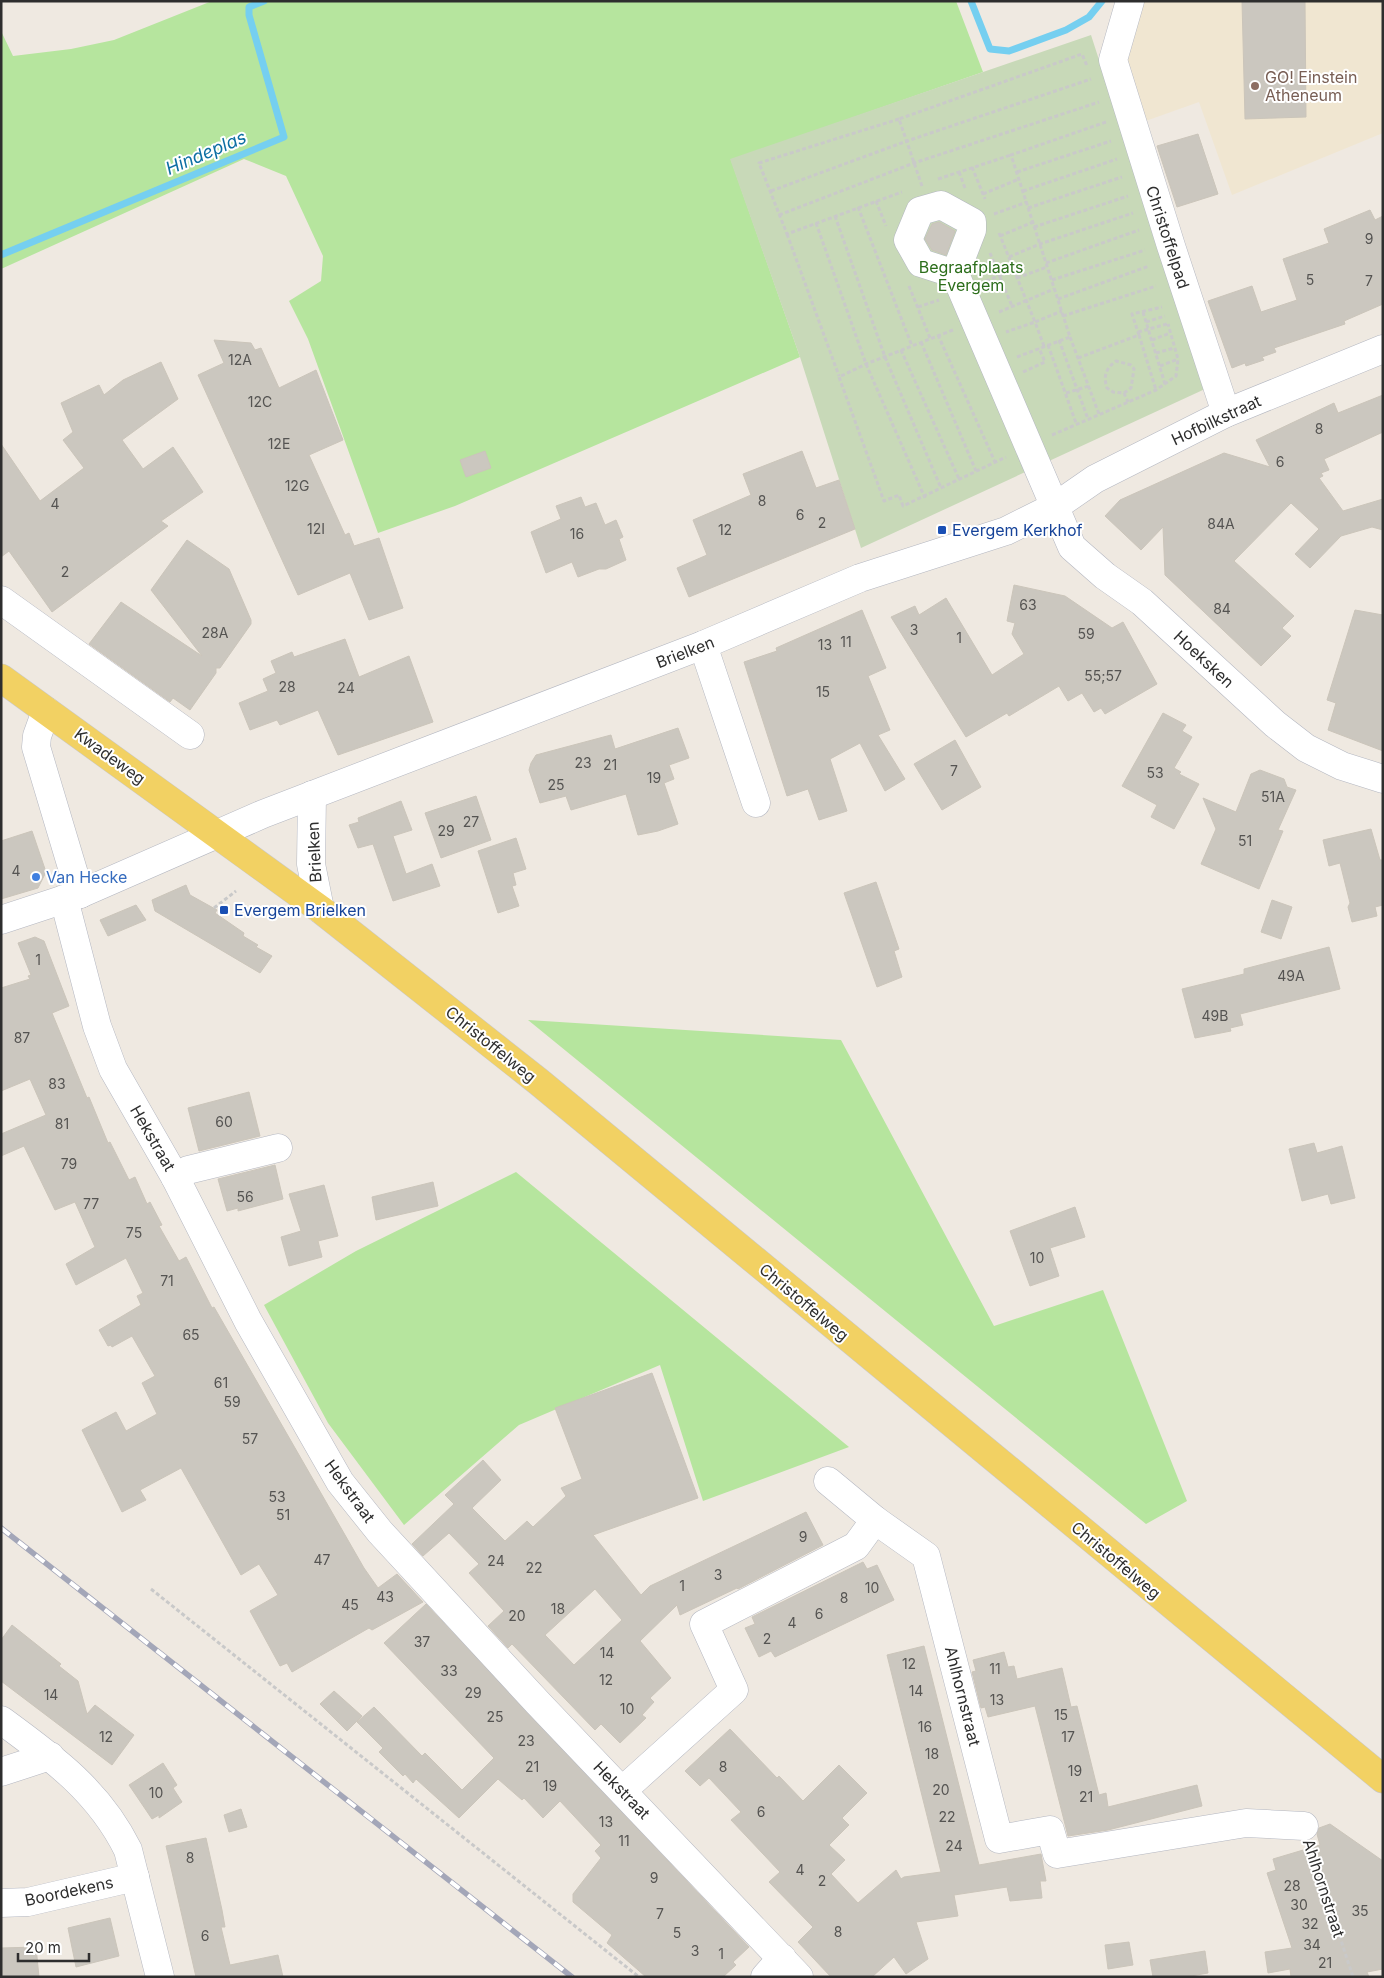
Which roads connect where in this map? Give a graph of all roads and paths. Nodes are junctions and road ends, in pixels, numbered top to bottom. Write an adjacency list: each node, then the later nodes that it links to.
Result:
1 (1130, 1): 98 (street, Christoffelpad)
2 (1091, 79): 3 (path); 7 (path); 10 (path)
3 (1094, 87)
4 (1096, 95): 5 (path)
5 (1099, 102): 6 (path); 14 (path)
6 (1102, 112)
7 (899, 119): 10 (path); 18 (path)
8 (1107, 128): 12 (path)
9 (1109, 134): 11 (path)
10 (906, 141): 14 (path); 18 (path)
11 (1111, 141): 13 (path); 15 (path)
12 (1011, 155): 15 (path); 21 (path)
13 (1117, 159): 16 (path); 19 (path)
14 (914, 163): 21 (path); 29 (path)
15 (1017, 172): 17 (path)
16 (1122, 177): 23 (path); 26 (path)
17 (1019, 179): 19 (path); 22 (path)
18 (771, 191): 29 (path)
19 (1023, 191): 24 (path)
20 (904, 192): 25 (path)
21 (921, 194): 47 (street); 47 (street)
22 (983, 194)
23 (1128, 196): 27 (path); 33 (path)
24 (1027, 202): 26 (path); 28 (path)
25 (858, 208): 30 (path); 77 (path)
26 (1028, 208): 31 (path)
27 (1133, 213): 34 (path); 39 (path)
28 (991, 214)
29 (780, 215): 35 (path)
30 (836, 216): 32 (path); 84 (path)
31 (1033, 222): 33 (path); 36 (path)
32 (816, 223): 35 (path); 87 (path)
33 (1034, 227): 39 (path)
34 (1139, 230): 37 (path); 43 (path)
35 (787, 234): 90 (path)
36 (1000, 236)
37 (1141, 237)
38 (1143, 243): 40 (path)
39 (1040, 244): 42 (path); 43 (path)
40 (1145, 250): 44 (path); 50 (path)
41 (990, 251): 48 (path)
42 (1009, 257)
43 (1047, 265): 50 (path); 57 (path)
44 (1150, 266): 46 (path); 55 (path)
45 (1014, 270): 48 (path)
46 (1152, 272)
47 (955, 274): 64 (street, Hoeksken)
48 (1000, 276): 51 (path); 58 (path)
49 (1154, 279): 52 (path)
50 (1052, 280): 53 (path)
51 (986, 281)
52 (1156, 286): 54 (path); 62 (path)
53 (1054, 289): 55 (path); 57 (path)
54 (1158, 293)
55 (1058, 299): 60 (path)
56 (1160, 300): 59 (path)
57 (1026, 301): 58 (path); 65 (path)
58 (1012, 306): 64 (path)
59 (1162, 307): 61 (path); 63 (path)
60 (1062, 311): 62 (path); 65 (path)
61 (1143, 312): 66 (path); 70 (path)
62 (1063, 316): 73 (path)
63 (1165, 316): 66 (path); 67 (path)
64 (988, 320): 72 (path); 89 (street, Hoeksken)
65 (1034, 322): 68 (path); 78 (path)
66 (1146, 322): 69 (path)
67 (1167, 324): 69 (path); 71 (path)
68 (1004, 325)
69 (1148, 329): 70 (path); 75 (path)
70 (1139, 333): 85 (path); 94 (path)
71 (1170, 333): 75 (path); 80 (path)
72 (938, 335): 76 (path); 103 (path)
73 (1070, 336): 74 (path); 85 (path)
74 (1059, 340): 78 (path); 93 (path)
75 (1152, 340): 83 (path)
76 (921, 342): 77 (path); 104 (path)
77 (912, 346): 82 (path)
78 (1046, 346): 79 (path); 95 (path)
79 (1039, 348): 89 (path); 89 (path)
80 (1174, 348): 83 (path); 86 (path)
81 (1383, 349): 98 (street, Hofbilkstraat)
82 (901, 350): 84 (path); 105 (path)
83 (1156, 353): 88 (path)
84 (885, 357): 87 (path); 106 (path)
85 (1078, 358): 92 (path)
86 (1178, 359): 88 (path); 91 (path)
87 (866, 364): 90 (path); 107 (path)
88 (1160, 366): 91 (path)
89 (998, 373): 102 (street, Hoeksken)
90 (839, 377): 107 (path)
91 (1165, 384): 94 (path)
92 (1088, 386): 93 (path); 99 (path)
93 (1077, 390): 95 (path); 100 (path)
94 (1156, 390): 97 (path)
95 (1066, 393): 101 (path)
96 (1124, 393): 96 (path); 97 (path)
97 (1128, 402): 99 (path)
98 (1226, 413): 108 (street, Hofbilkstraat)
99 (1100, 414): 100 (path)
100 (1088, 419): 101 (path)
101 (1076, 424): 102 (path)
102 (1030, 445): 103 (path); 108 (street, Hoeksken)
103 (995, 462): 104 (path)
104 (976, 471): 105 (path)
105 (958, 479): 106 (path)
106 (941, 488): 107 (path)
107 (924, 497)
108 (1056, 506): 110 (street, Brielken); 114 (street, Hoeksken)
109 (1, 600): 113 (street)
110 (704, 645): 115 (street, Brielken); 116 (street)
111 (1, 678): 112 (main road, Kwadeweg)
112 (46, 711): 117 (main road, Kwadeweg); 119 (street, Hekstraat)
113 (190, 735)
114 (1383, 778)
115 (312, 795): 117 (street, Brielken); 121 (street, Brielken)
116 (756, 804)
117 (218, 834): 119 (street, Brielken); 121 (main road, Christoffelweg)
118 (236, 891): 120 (path)
119 (72, 896): 122 (street, Brielken); 124 (street, Hekstraat)
120 (214, 908)
121 (320, 909): 131 (main road, Christoffelweg)
122 (1, 920)
123 (278, 1148): 124 (street)
124 (175, 1177): 132 (street, Hekstraat)
125 (828, 1481): 126 (street)
126 (875, 1520): 132 (street); 133 (street, Ahlhornstraat)
127 (151, 1589): 138 (path)
128 (1, 1720): 129 (street, Boordekens)
129 (50, 1756): 130 (street); 134 (street, Boordekens)
130 (1, 1772)
131 (1383, 1779)
132 (622, 1790): 136 (street, Hekstraat)
133 (1304, 1826): 139 (path, Ahlhornstraat)
134 (135, 1877): 135 (street, Boordekens); 137 (street, Boordekens)
135 (1, 1903)
136 (782, 1971)
137 (160, 1977)
138 (639, 1977)
139 (1353, 1977)

